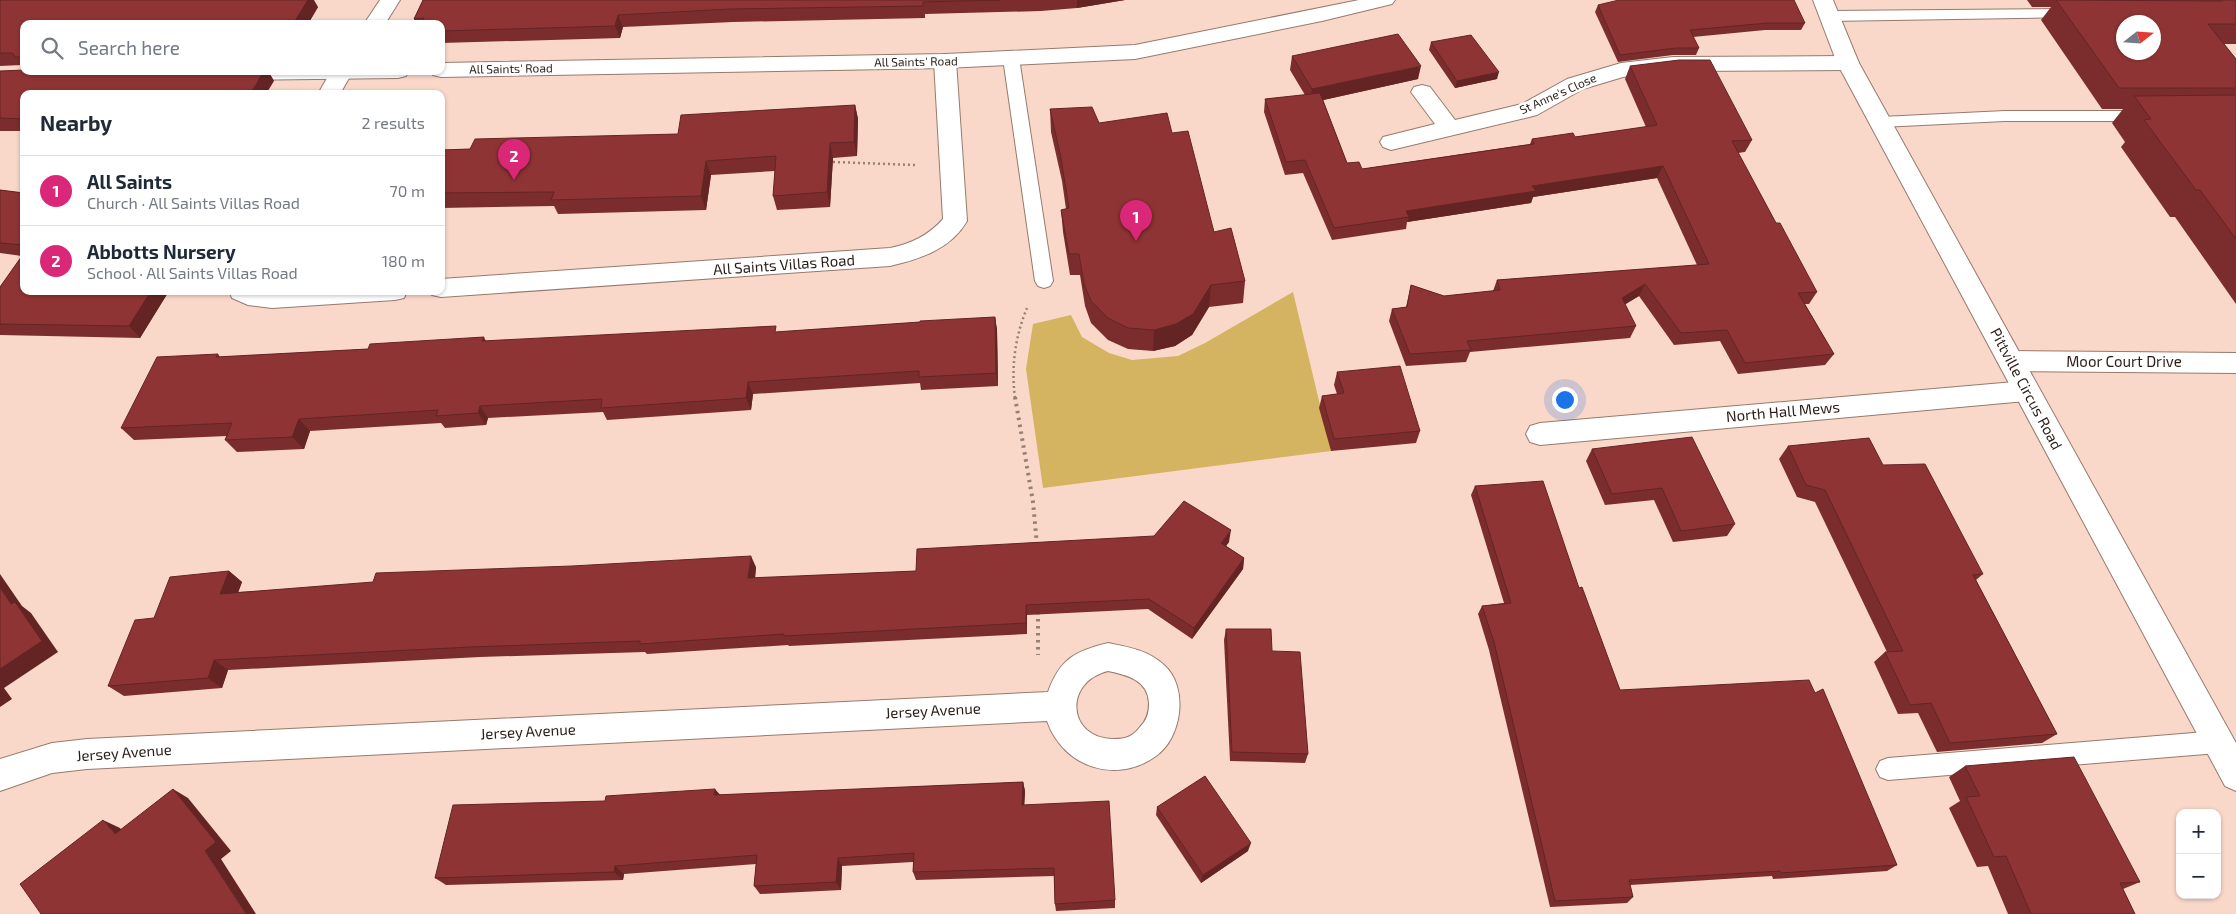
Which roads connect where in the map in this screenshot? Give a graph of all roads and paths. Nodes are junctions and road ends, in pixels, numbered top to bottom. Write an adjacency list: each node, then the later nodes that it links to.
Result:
1 (390, 0): 5 (street)
2 (1385, 0): 6 (street, All Saints' Road)
3 (1826, 8): 4 (lane); 8 (street, Pittville Circus Road)
4 (2089, 15)
5 (377, 20)
6 (1011, 58): 7 (street, All Saints' Road); 19 (lane)
7 (945, 61): 9 (street, All Saints' Road); 18 (street, All Saints Villas Road)
8 (1848, 63): 14 (street, Pittville Circus Road); 15 (street, St Anne's Close)
9 (445, 70)
10 (339, 75): 11 (street)
11 (331, 90)
12 (1422, 92): 15 (street)
13 (2159, 116): 14 (lane)
14 (1881, 122): 23 (street, Pittville Circus Road)
15 (1449, 128): 16 (street, St Anne's Close)
16 (1392, 142)
17 (833, 162): 18 (path)
18 (951, 166): 20 (street, All Saints Villas Road)
19 (1044, 281): 27 (path)
20 (445, 288)
21 (250, 295): 22 (street)
22 (334, 295)
23 (2012, 361): 24 (street, Moor Court Drive); 25 (street, Pittville Circus Road)
24 (2236, 363)
25 (2026, 391): 26 (street, North Hall Mews); 30 (street, Pittville Circus Road)
26 (1540, 434)
27 (1037, 547)
28 (1038, 606): 29 (path)
29 (1049, 706): 32 (street, Jersey Avenue)
30 (2218, 742): 31 (lane); 33 (street, Pittville Circus Road)
31 (1888, 769)
32 (0, 775)
33 (2236, 775)

